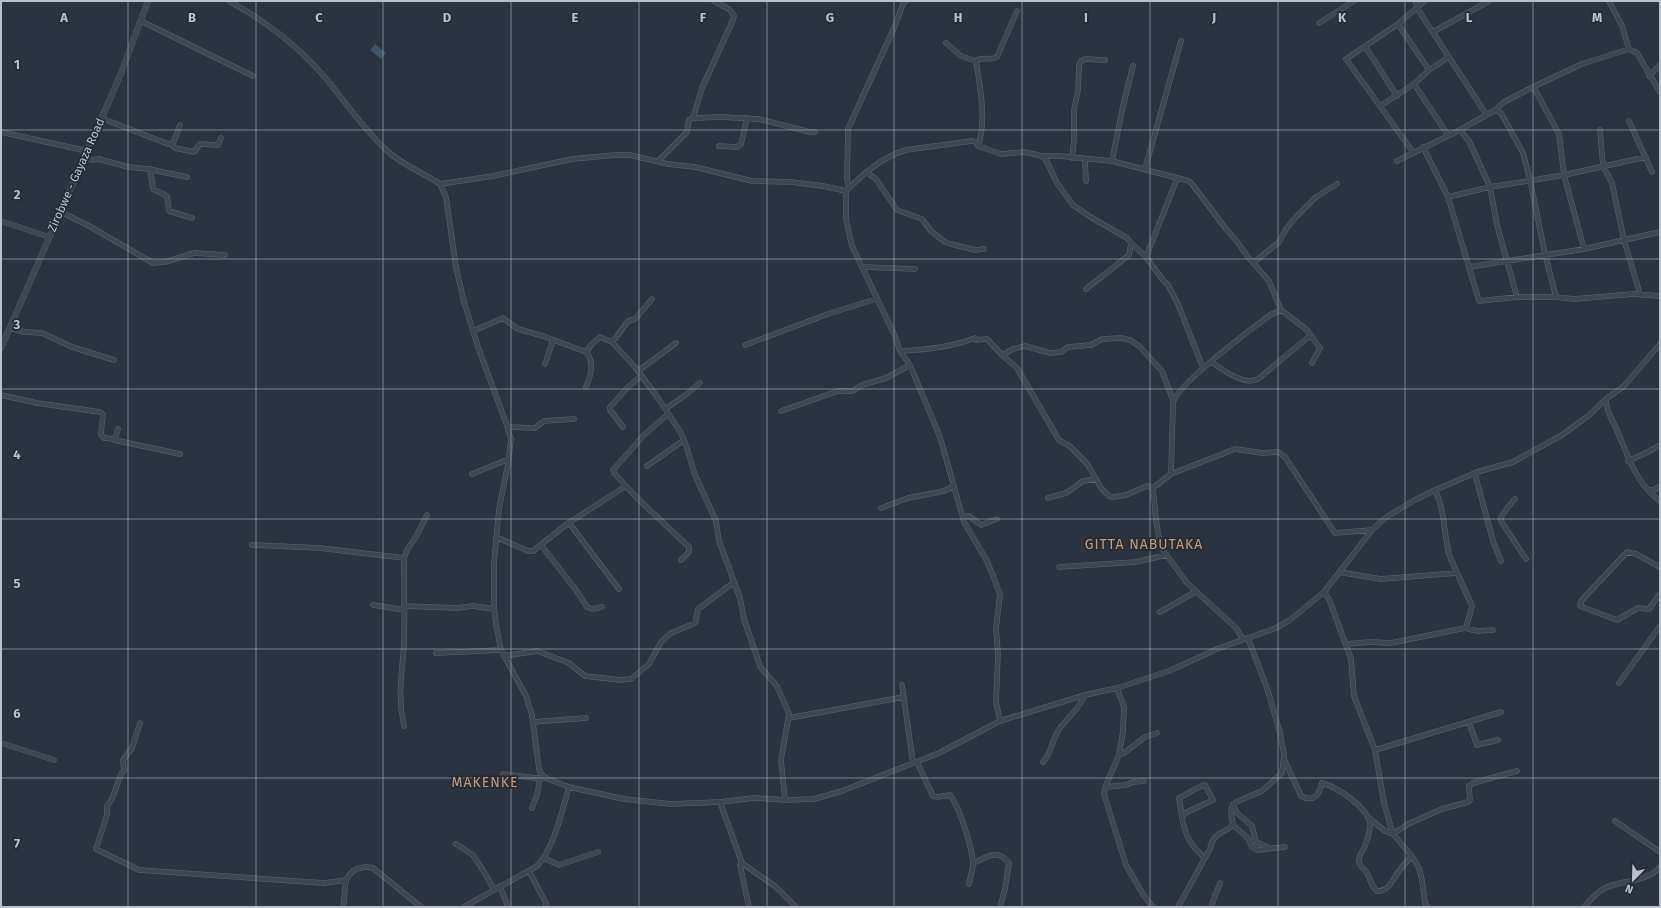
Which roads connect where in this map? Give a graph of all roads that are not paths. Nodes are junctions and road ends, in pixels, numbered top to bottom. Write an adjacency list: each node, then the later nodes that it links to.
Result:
1 (148, 1): 12 (street, Zirobwe - Gayaza Road)
2 (229, 1): 70 (street)
3 (714, 1): 36 (street)
4 (906, 1): 73 (street)
5 (1354, 1): 13 (street)
6 (1415, 1): 10 (street)
7 (1425, 1): 10 (street)
8 (1489, 1): 15 (street)
9 (1609, 1): 19 (street)
10 (1417, 8): 14 (street); 15 (street)
11 (1017, 11): 22 (street)
12 (141, 21): 26 (street); 35 (street, Zirobwe - Gayaza Road)
13 (1319, 23)
14 (1398, 24): 18 (street); 25 (street)
15 (1433, 32): 20 (street)
16 (1181, 41): 62 (street)
17 (946, 43): 22 (street)
18 (1365, 46): 31 (street); 32 (street)
19 (1629, 49): 27 (street); 29 (street)
20 (1449, 57): 25 (street); 34 (street)
21 (1105, 60): 55 (street)
22 (976, 61): 48 (street)
23 (1660, 65): 27 (street)
24 (1133, 66): 58 (street)
25 (1429, 70): 28 (street)
26 (253, 76)
27 (1649, 76): 30 (street)
28 (1414, 84): 31 (street); 44 (street)
29 (1534, 88): 33 (street); 65 (street)
30 (1660, 92)
31 (1397, 96): 32 (street)
32 (1380, 106): 51 (street)
33 (1495, 110): 34 (street); 68 (street)
34 (1486, 114): 40 (street)
35 (102, 118): 46 (street); 50 (street, Zirobwe - Gayaza Road)
36 (692, 118): 37 (street); 57 (street)
37 (747, 118): 43 (street); 47 (street)
38 (1629, 121): 53 (street)
39 (180, 125): 46 (street)
40 (1460, 130): 44 (street); 72 (street)
41 (1600, 130): 60 (street)
42 (1, 132): 50 (street)
43 (815, 132)
44 (1448, 135): 49 (street)
45 (220, 138): 46 (street)
46 (171, 144)
47 (719, 146)
48 (978, 146): 52 (street); 63 (street)
49 (1424, 147): 51 (street); 74 (street)
50 (87, 151): 54 (street, Zirobwe - Gayaza Road)
51 (1413, 152): 59 (street)
52 (1042, 156): 55 (street); 81 (street)
53 (1646, 157): 60 (street); 64 (street)
54 (84, 158): 61 (street); 75 (street, Zirobwe - Gayaza Road)
55 (1072, 158): 56 (street)
56 (1085, 159): 58 (street); 69 (street)
57 (658, 161): 70 (street); 73 (street)
58 (1112, 161): 62 (street)
59 (1397, 161)
60 (1603, 166): 65 (street); 80 (street)
61 (150, 169): 66 (street); 76 (street)
62 (1145, 169): 67 (street)
63 (866, 172): 73 (street); 82 (street)
64 (1652, 172)
65 (1564, 175): 68 (street); 83 (street)
66 (187, 177)
67 (1177, 179): 86 (street); 88 (street)
68 (1530, 180): 72 (street); 84 (street)
69 (1086, 181)
70 (440, 184): 101 (street)
71 (1337, 184): 88 (street)
72 (1490, 187): 74 (street); 87 (street)
73 (848, 190): 89 (street)
74 (1448, 196): 90 (street)
75 (61, 212): 79 (street, Zirobwe - Gayaza Road); 85 (street)
76 (192, 218)
77 (1, 221): 79 (street)
78 (1660, 232): 80 (street)
79 (50, 237): 100 (street, Zirobwe - Gayaza Road)
80 (1624, 240): 83 (street); 93 (street)
81 (1131, 243): 86 (street); 92 (street)
82 (984, 249)
83 (1584, 249): 84 (street)
84 (1545, 254): 87 (street); 96 (street)
85 (225, 255)
86 (1146, 257): 118 (street)
87 (1508, 261): 90 (street); 95 (street)
88 (1253, 263): 99 (street)
89 (863, 267): 91 (street); 98 (street)
90 (1469, 267): 95 (street)
91 (915, 269)
92 (1086, 288)
93 (1640, 294): 94 (street); 96 (street)
94 (1660, 296)
95 (1517, 297): 96 (street)
96 (1556, 297)
97 (652, 299): 105 (street)
98 (876, 299): 108 (street); 110 (street)
99 (1281, 310): 102 (street); 114 (street)
100 (10, 328): 103 (street, Zirobwe - Gayaza Road); 113 (street)
101 (473, 330): 104 (street); 130 (street)
102 (1311, 335): 114 (street); 115 (street)
103 (3, 339): 109 (street, Zirobwe - Gayaza Road)
104 (553, 340): 111 (street); 116 (street)
105 (612, 342): 111 (street); 119 (street)
106 (676, 343): 119 (street)
107 (1660, 344): 124 (street)
108 (746, 345)
109 (1, 348)
110 (900, 351): 112 (street); 117 (street)
111 (586, 352): 122 (street)
112 (1002, 355): 125 (street); 143 (street)
113 (114, 360)
114 (1211, 362): 118 (street)
115 (1312, 363)
116 (545, 364)
117 (910, 365): 127 (street); 145 (street)
118 (1203, 368): 125 (street)
119 (638, 371): 120 (street)
120 (641, 376): 126 (street); 131 (street)
121 (700, 383): 126 (street)
122 (586, 387)
123 (1, 395): 133 (street)
124 (1606, 399): 138 (street); 142 (street)
125 (1173, 400): 141 (street)
126 (665, 408): 128 (street)
127 (781, 411)
128 (668, 414): 134 (street); 144 (street)
129 (574, 420): 130 (street)
130 (508, 427): 137 (street)
131 (623, 427)
132 (118, 429): 133 (street)
133 (114, 440): 136 (street)
134 (684, 440): 139 (street); 171 (street)
135 (1660, 444): 138 (street)
136 (180, 454)
137 (509, 458): 140 (street); 159 (street)
138 (1628, 461): 149 (street)
139 (647, 466)
140 (472, 474)
141 (1171, 474): 147 (street); 158 (street)
142 (1475, 474): 148 (street); 166 (street)
143 (1096, 479): 147 (street); 150 (street)
144 (626, 486): 157 (street); 165 (street)
145 (954, 486): 153 (street); 155 (street)
146 (1660, 486): 149 (street)
147 (1153, 488): 162 (street)
148 (1435, 490): 158 (street); 170 (street)
149 (1648, 490): 152 (street)
150 (1048, 498)
151 (1516, 499): 164 (street)
152 (1660, 501)
153 (881, 508)
154 (428, 515): 163 (street)
155 (963, 517): 156 (street); 197 (street)
156 (997, 519)
157 (569, 523): 161 (street); 172 (street)
158 (1372, 530): 169 (street)
159 (496, 537): 161 (street); 179 (street)
160 (252, 545): 163 (street)
161 (541, 545): 177 (street)
162 (1166, 555): 168 (street); 173 (street)
163 (404, 558): 178 (street)
164 (1526, 559)
165 (681, 560)
166 (1501, 561)
167 (1660, 566): 175 (street)
168 (1059, 567)
169 (1339, 572): 170 (street); 174 (street)
170 (1457, 573): 182 (street)
171 (733, 582): 188 (street); 196 (street)
172 (619, 589)
173 (1195, 592): 180 (street); 184 (street)
174 (1324, 592): 184 (street); 185 (street)
175 (1660, 594)
176 (373, 605): 178 (street)
177 (602, 607)
178 (404, 608): 179 (street); 201 (street)
179 (494, 610): 186 (street)
180 (1160, 612)
181 (1660, 626): 189 (street)
182 (1466, 628): 183 (street); 185 (street)
183 (1493, 630)
184 (1245, 638): 191 (street); 207 (street)
185 (1346, 644): 205 (street)
186 (501, 650): 187 (street); 188 (street)
187 (436, 653)
188 (504, 656): 198 (street)
189 (1619, 682)
190 (902, 685): 193 (street)
191 (1117, 688): 192 (street); 206 (street)
192 (1085, 695): 197 (street); 209 (street)
193 (904, 697): 196 (street); 210 (street)
194 (1501, 712): 199 (street)
195 (586, 718): 198 (street)
196 (789, 718): 219 (street)
197 (1000, 720): 210 (street)
198 (533, 722): 215 (street)
199 (1469, 722): 203 (street); 205 (street)
200 (140, 723): 242 (street)
201 (404, 726)
202 (1158, 733): 206 (street)
203 (1498, 740)
204 (1, 744): 208 (street)
205 (1376, 750): 227 (street)
206 (1119, 755): 218 (street)
207 (1284, 757): 211 (street); 213 (street)
208 (54, 760)
209 (1043, 762)
210 (915, 763): 219 (street); 239 (street)
211 (1290, 770): 213 (street); 224 (street)
212 (1517, 771): 227 (street)
213 (1282, 773): 221 (street)
214 (503, 774): 215 (street)
215 (545, 777): 217 (street); 222 (street)
216 (1144, 781): 218 (street)
217 (569, 787): 220 (street); 236 (street)
218 (1105, 787): 256 (street)
219 (785, 800): 220 (street)
220 (720, 802): 238 (street)
221 (1233, 804): 226 (street); 229 (street)
222 (532, 808)
223 (1182, 817): 223 (street); 237 (street)
224 (1369, 818): 227 (street); 235 (street)
225 (1614, 821): 234 (street)
226 (1233, 825): 228 (street); 237 (street)
227 (1393, 834): 235 (street)
228 (1248, 838): 229 (street); 231 (street)
229 (1256, 842): 231 (street)
230 (456, 844): 246 (street)
231 (1269, 848): 232 (street)
232 (1285, 848)
233 (598, 852): 236 (street)
234 (1660, 852)
235 (1412, 856): 247 (street)
236 (544, 858): 241 (street)
237 (1204, 859): 257 (street)
238 (742, 863): 253 (street); 254 (street)
239 (973, 863): 243 (street); 255 (street)
240 (1660, 867): 259 (street)
241 (529, 871): 245 (street); 252 (street)
242 (346, 880): 248 (street); 249 (street)
243 (969, 884)
244 (1220, 884): 258 (street)
245 (500, 886): 246 (street); 251 (street)
246 (494, 890): 250 (street)
247 (1425, 906)
248 (343, 907)
249 (420, 907)
250 (464, 907)
251 (508, 907)
252 (546, 907)
253 (749, 907)
254 (796, 907)
255 (1000, 907)
256 (1153, 907)
257 (1178, 907)
258 (1211, 907)
259 (1584, 907)

